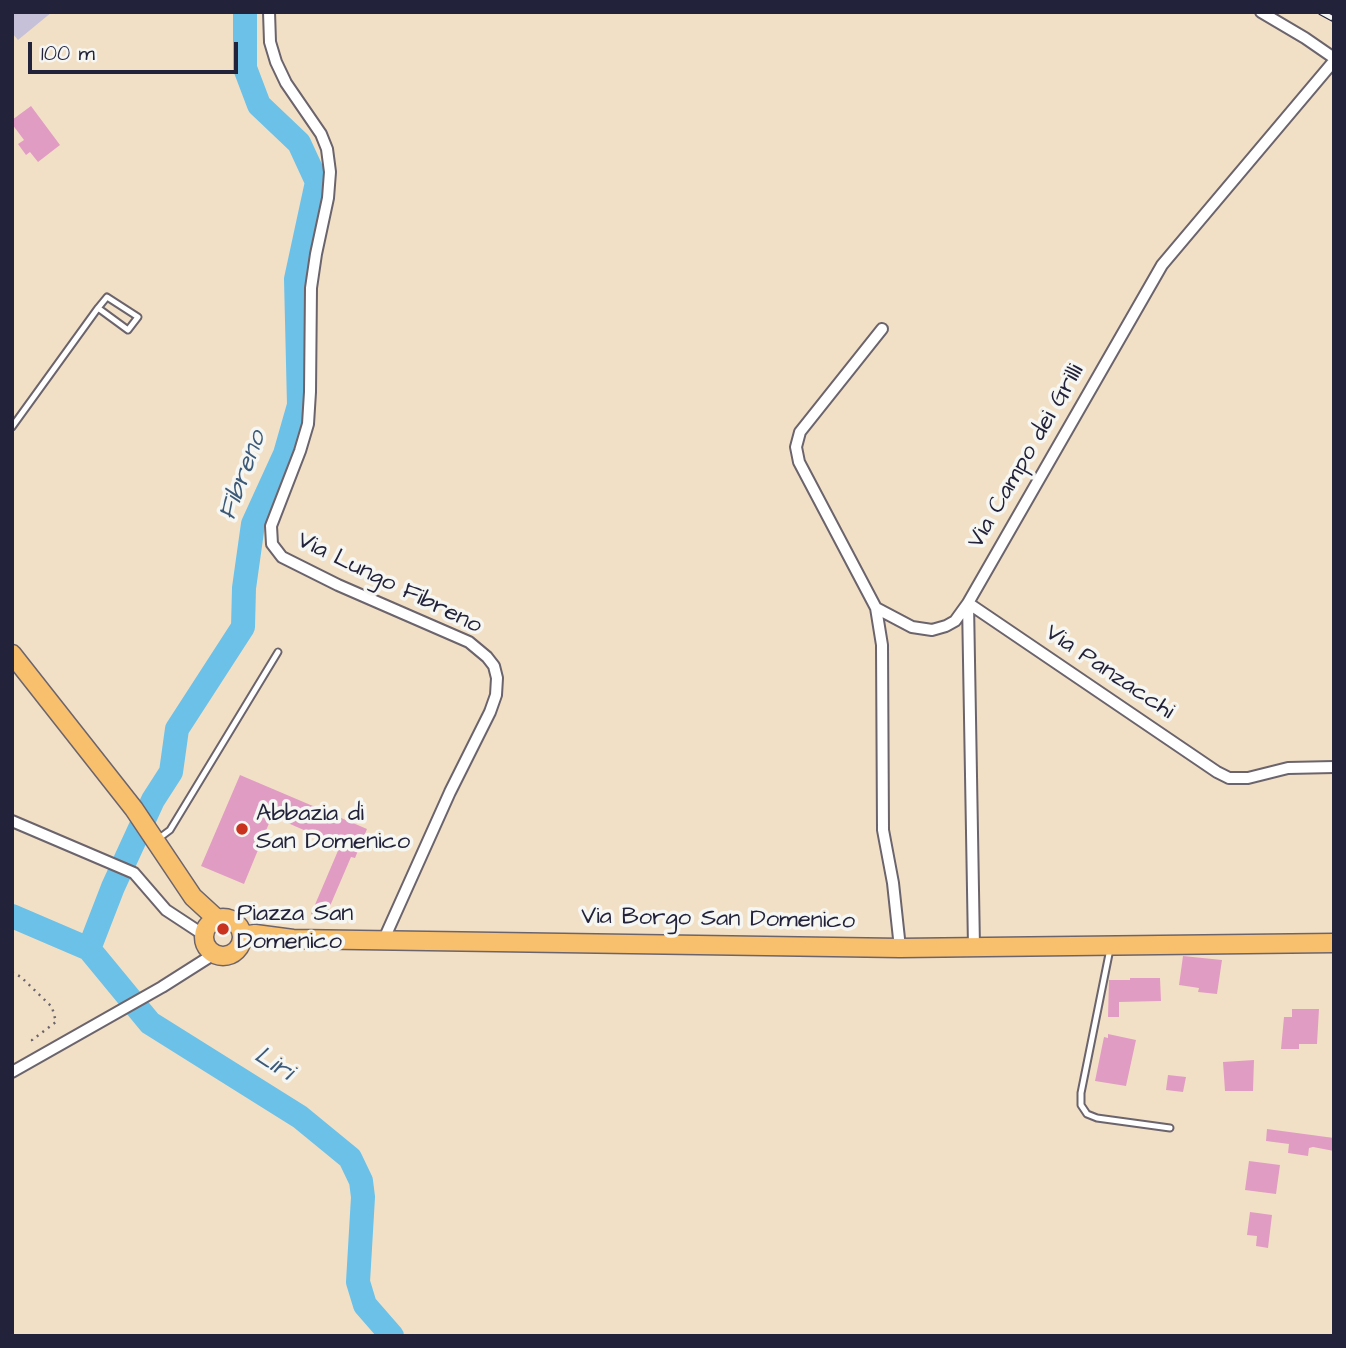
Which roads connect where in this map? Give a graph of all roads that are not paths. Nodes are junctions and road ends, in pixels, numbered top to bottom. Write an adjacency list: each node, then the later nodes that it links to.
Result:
1 (269, 12): 17 (street, Via Lungo Fibreno)
2 (1261, 12): 3 (street)
3 (1334, 59): 7 (street, Via Campo dei Grilli)
4 (98, 309): 4 (lane); 6 (lane)
5 (882, 329): 8 (street)
6 (12, 427)
7 (968, 603): 8 (street); 11 (street, Via Panzacchi); 20 (street)
8 (876, 608): 21 (street)
9 (278, 652): 13 (lane)
10 (12, 654): 13 (main road)
11 (1334, 767)
12 (12, 821): 15 (street)
13 (152, 836): 14 (main road)
14 (217, 919): 15 (main road); 16 (main road)
15 (204, 934): 22 (main road)
16 (243, 936): 17 (main road, Via Borgo San Domenico); 22 (main road)
17 (384, 939): 21 (main road, Via Borgo San Domenico)
18 (1334, 943): 19 (main road, Via Borgo San Domenico)
19 (1110, 946): 20 (main road, Via Borgo San Domenico); 24 (lane)
20 (974, 947): 21 (main road, Via Borgo San Domenico)
21 (900, 948)
22 (214, 954): 23 (street)
23 (12, 1072)
24 (1170, 1128)

